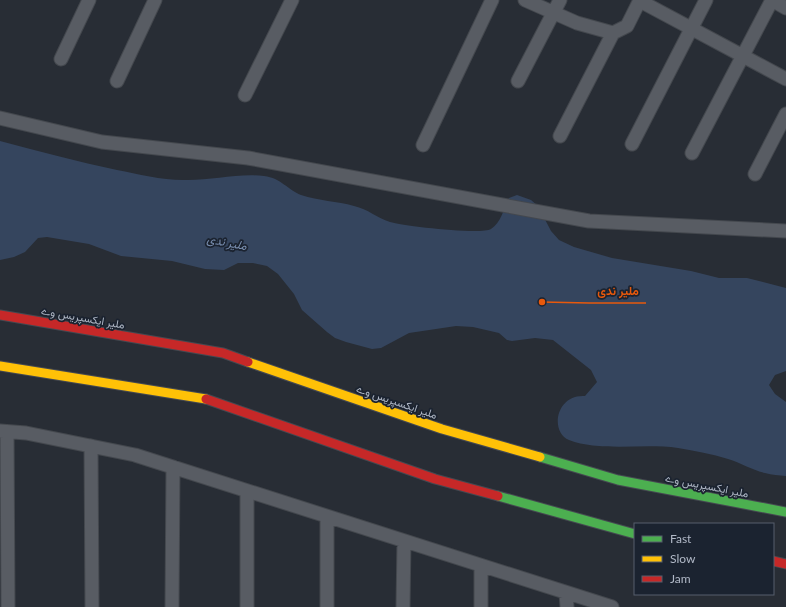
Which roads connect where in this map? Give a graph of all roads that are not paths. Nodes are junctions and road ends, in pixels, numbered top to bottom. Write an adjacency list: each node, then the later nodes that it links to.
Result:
1 (88, 0): 15 (street)
2 (155, 0): 17 (street)
3 (292, 0): 19 (street)
4 (492, 0): 24 (street)
5 (525, 0): 11 (street)
6 (560, 0): 11 (street)
7 (640, 0): 12 (street); 13 (street)
8 (706, 0): 12 (street)
9 (772, 0): 10 (street); 14 (street)
10 (786, 8)
11 (553, 12): 13 (street); 18 (street)
12 (691, 28): 14 (street); 23 (street)
13 (613, 33): 22 (street)
14 (743, 56): 16 (street); 25 (street)
15 (61, 59)
16 (786, 79)
17 (117, 81)
18 (518, 81)
19 (245, 95)
20 (786, 114): 26 (street)
21 (0, 118): 27 (street)
22 (560, 136)
23 (632, 144)
24 (423, 145)
25 (692, 153)
26 (755, 174)
27 (786, 230)
28 (0, 315): 34 (highway, ملیر ایکسپریس وے)
29 (0, 366): 36 (highway)
30 (3, 432): 31 (street); 42 (street)
31 (91, 446): 32 (street); 43 (street)
32 (173, 467): 33 (street); 44 (street)
33 (247, 491): 35 (street); 45 (street)
34 (786, 512)
35 (327, 517): 37 (street); 46 (street)
36 (634, 534)
37 (404, 541): 40 (street); 47 (street)
38 (774, 561): 39 (highway)
39 (786, 564)
40 (481, 566): 41 (street); 48 (street)
41 (566, 593): 49 (street); 50 (street)
42 (8, 607)
43 (92, 607)
44 (172, 607)
45 (247, 607)
46 (327, 607)
47 (403, 607)
48 (481, 607)
49 (566, 607)
50 (612, 607)

